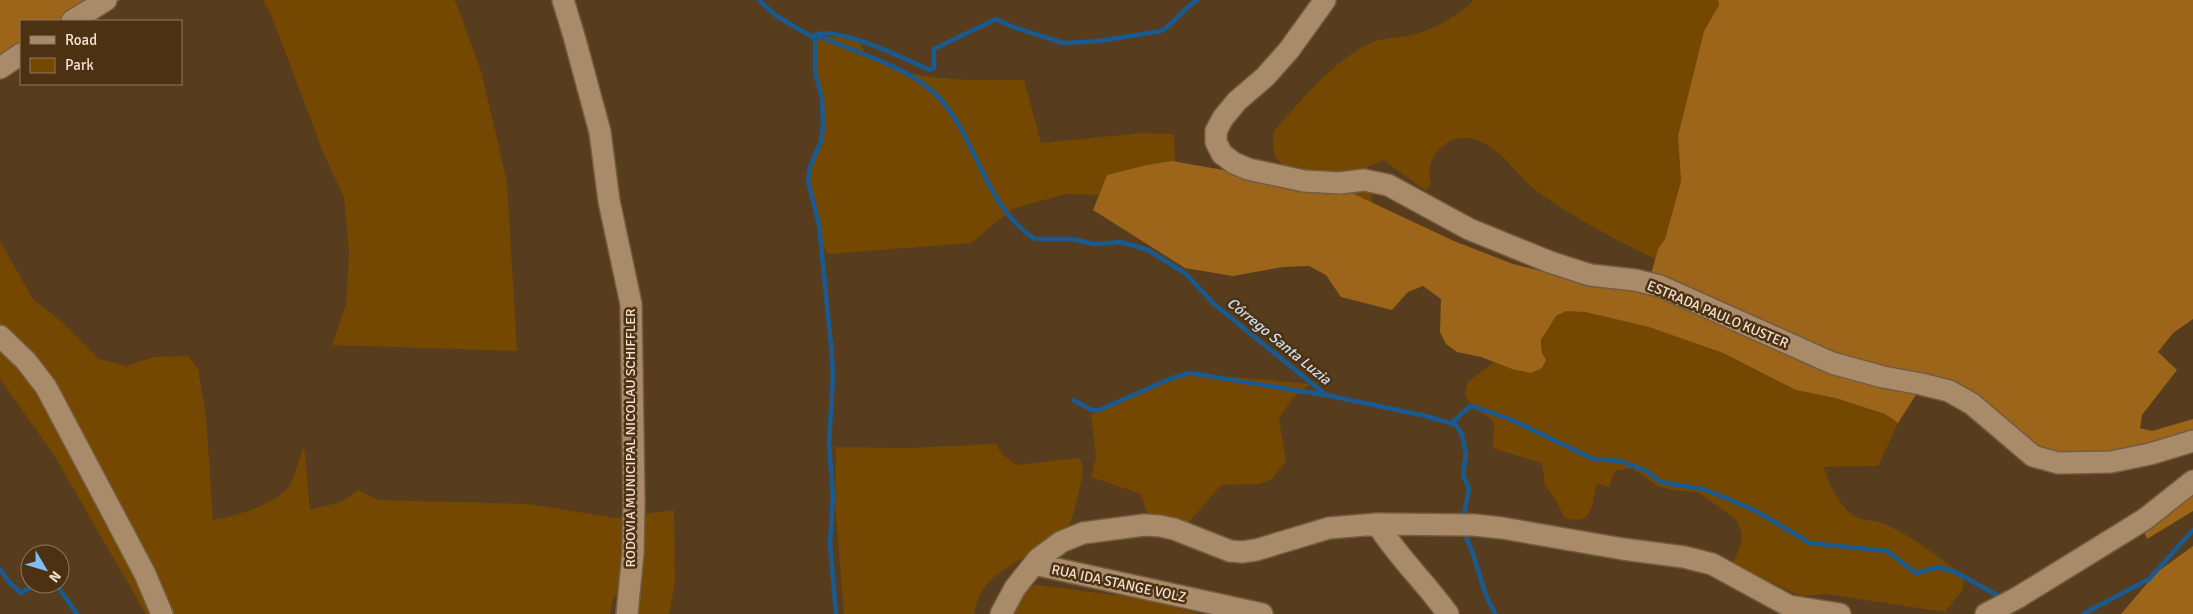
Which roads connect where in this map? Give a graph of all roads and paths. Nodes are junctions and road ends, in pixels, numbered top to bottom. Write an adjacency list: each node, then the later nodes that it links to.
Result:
1 (106, 0): 4 (street)
2 (562, 0): 14 (street, RODOVIA MUNICIPAL NICOLAU SCHIFFLER)
3 (1325, 0): 8 (street, ESTRADA PAULO KUSTER)
4 (74, 20)
5 (20, 55): 6 (street)
6 (0, 68)
7 (0, 336): 13 (street)
8 (2193, 441)
9 (2193, 480): 19 (street)
10 (1377, 524): 11 (street); 17 (street); 18 (street)
11 (1034, 564): 12 (street); 16 (street, RUA IDA STANGE VOLZ)
12 (1011, 605): 15 (street)
13 (162, 614)
14 (627, 614)
15 (1000, 614)
16 (1262, 614)
17 (1448, 614)
18 (1840, 614)
19 (1986, 614)

